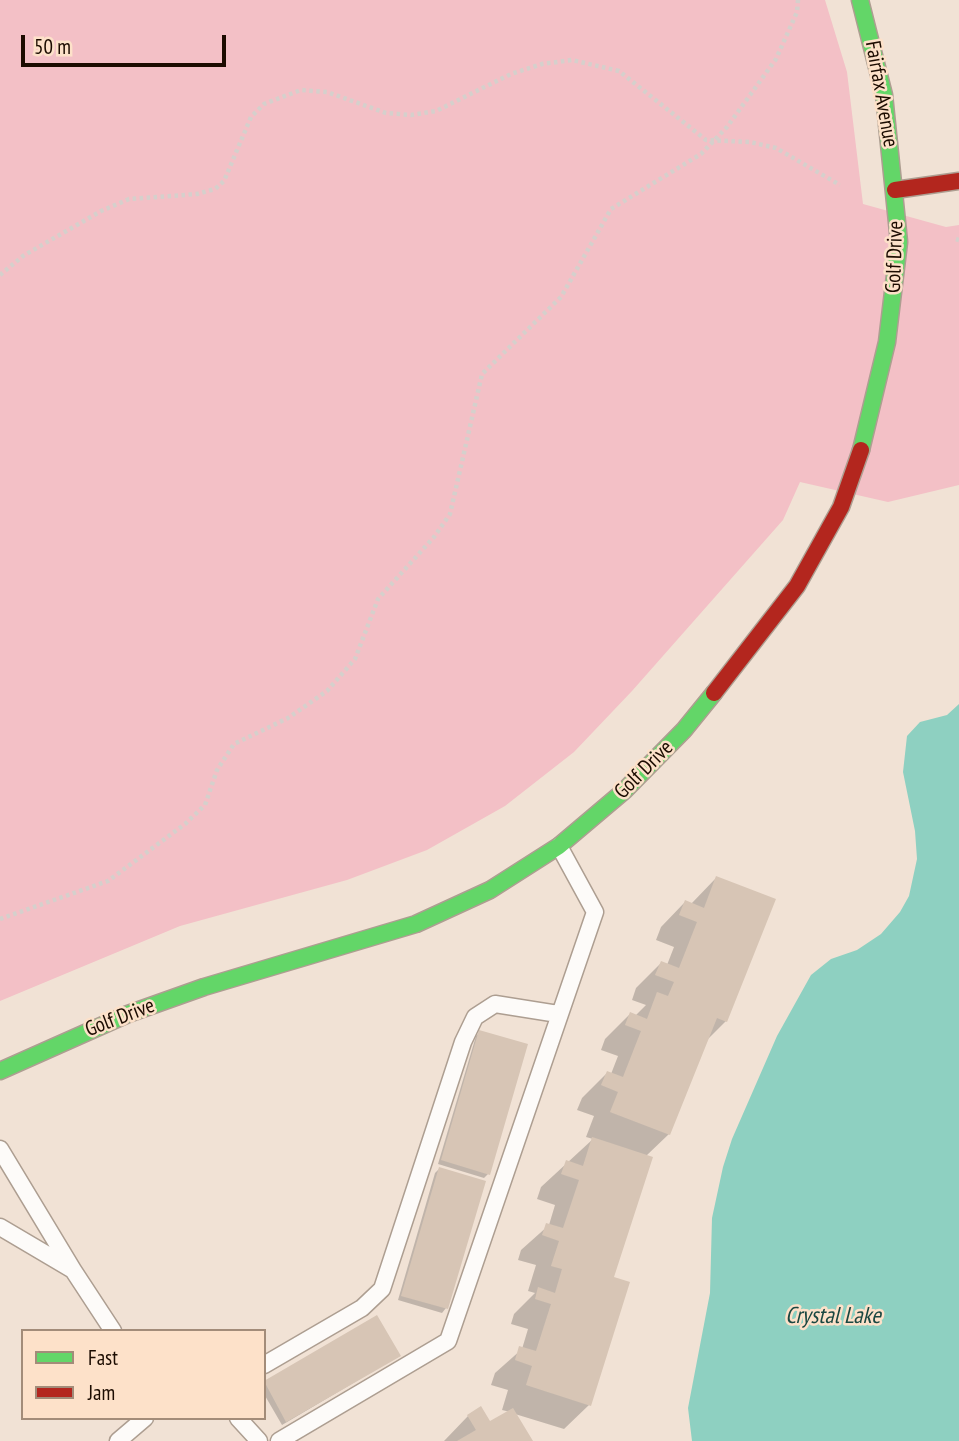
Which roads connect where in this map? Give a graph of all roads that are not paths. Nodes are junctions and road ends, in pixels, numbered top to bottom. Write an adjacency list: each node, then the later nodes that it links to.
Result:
1 (860, 0): 3 (street, Fairfax Avenue)
2 (959, 181): 3 (street, Golf Drive)
3 (895, 190): 4 (street, Golf Drive)
4 (559, 846): 5 (lane); 6 (street, Golf Drive)
5 (558, 1014): 11 (lane); 16 (lane)
6 (0, 1071)
7 (0, 1149): 9 (lane)
8 (0, 1227): 9 (lane)
9 (73, 1270): 10 (lane)
10 (112, 1329)
11 (266, 1364)
12 (143, 1420): 14 (lane)
13 (240, 1420): 15 (lane)
14 (118, 1441)
15 (258, 1441)
16 (279, 1441)

